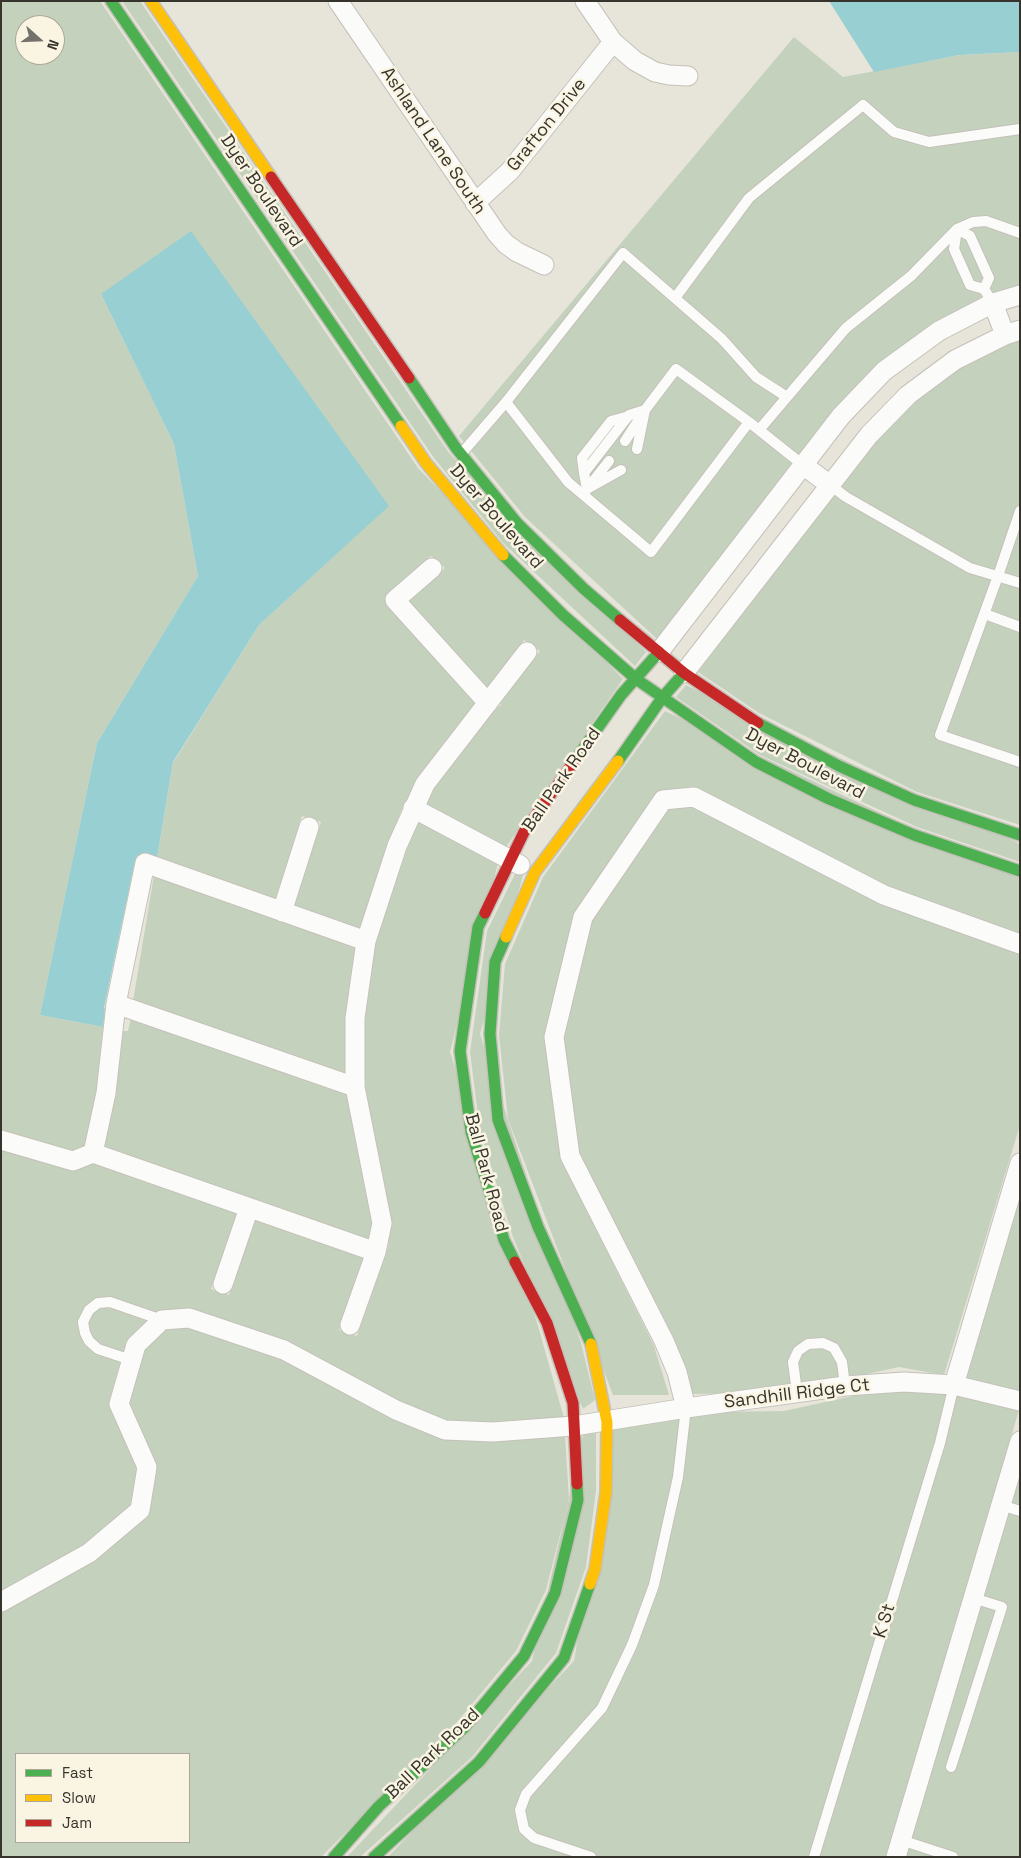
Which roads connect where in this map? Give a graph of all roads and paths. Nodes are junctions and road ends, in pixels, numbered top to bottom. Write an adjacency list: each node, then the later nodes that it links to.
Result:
1 (111, 1): 34 (street, Dyer Boulevard)
2 (151, 1): 21 (street, Dyer Boulevard)
3 (338, 1): 8 (street, Ashland Lane South)
4 (585, 1): 5 (street)
5 (614, 42): 6 (street); 8 (street, Grafton Drive)
6 (688, 76)
7 (1020, 129): 14 (lane)
8 (475, 203): 11 (street, Ashland Lane South)
9 (957, 229): 10 (lane); 13 (lane); 13 (lane); 16 (lane)
10 (1020, 233)
11 (544, 265)
12 (1020, 295): 13 (street, Ball Park Road)
13 (989, 296): 15 (street, Ball Park Road); 22 (street, Ball Park Road)
14 (675, 298): 16 (lane); 17 (lane)
15 (1012, 332): 23 (street, Ball Park Road)
16 (787, 398): 20 (lane)
17 (506, 402): 21 (lane); 24 (lane)
18 (645, 410): 18 (lane); 19 (lane); 24 (lane)
19 (749, 422): 20 (lane); 24 (lane)
20 (759, 430): 22 (lane)
21 (462, 454): 32 (street, Dyer Boulevard)
22 (803, 465): 23 (street); 32 (street, Ball Park Road)
23 (830, 485): 27 (lane); 33 (street, Ball Park Road)
24 (585, 492): 24 (lane)
25 (1020, 511): 27 (lane)
26 (432, 568): 36 (street)
27 (998, 576): 28 (lane); 29 (lane)
28 (1020, 583)
29 (985, 614): 30 (lane); 37 (lane)
30 (1020, 627)
31 (527, 652): 36 (street)
32 (659, 652): 33 (street, Dyer Boulevard); 34 (street, Ball Park Road)
33 (684, 673): 35 (street, Ball Park Road); 40 (street, Dyer Boulevard)
34 (636, 679): 35 (street, Dyer Boulevard); 41 (street, Ball Park Road)
35 (662, 698): 42 (street, Dyer Boulevard); 43 (street, Ball Park Road)
36 (488, 703): 38 (street)
37 (1020, 762)
38 (413, 808): 41 (street); 45 (street)
39 (309, 827): 44 (street)
40 (1020, 834)
41 (510, 860): 43 (street); 64 (street, Ball Park Road)
42 (1020, 870)
43 (535, 872): 63 (street, Ball Park Road)
44 (282, 912): 45 (street); 47 (street)
45 (366, 941): 48 (street)
46 (1020, 944): 62 (street)
47 (116, 1004): 48 (street); 50 (street)
48 (355, 1087): 53 (street)
49 (1, 1140): 50 (street)
50 (93, 1152): 52 (street)
51 (1020, 1163): 58 (street)
52 (249, 1208): 53 (street); 54 (street)
53 (376, 1252): 56 (street)
54 (223, 1284)
55 (162, 1320): 57 (street); 57 (lane); 64 (street, Sandhill Ridge Ct)
56 (350, 1325)
57 (131, 1360): 69 (street)
58 (954, 1385): 59 (street, Sandhill Ridge Ct); 61 (street, Sandhill Ridge Ct); 75 (lane, K St)
59 (845, 1386): 60 (street, Sandhill Ridge Ct); 60 (lane)
60 (797, 1392): 62 (street, Sandhill Ridge Ct)
61 (1020, 1401)
62 (686, 1408): 63 (street, Sandhill Ridge Ct); 74 (lane)
63 (607, 1422): 64 (street, Sandhill Ridge Ct); 73 (street, Ball Park Road)
64 (574, 1426): 72 (street, Ball Park Road)
65 (1019, 1448): 66 (street)
66 (1001, 1505): 67 (lane); 68 (street)
67 (1020, 1511)
68 (973, 1598): 70 (lane); 71 (street)
69 (1, 1602)
70 (951, 1767)
71 (899, 1849): 76 (lane)
72 (334, 1857)
73 (374, 1857)
74 (591, 1857)
75 (814, 1857)
76 (953, 1857)

